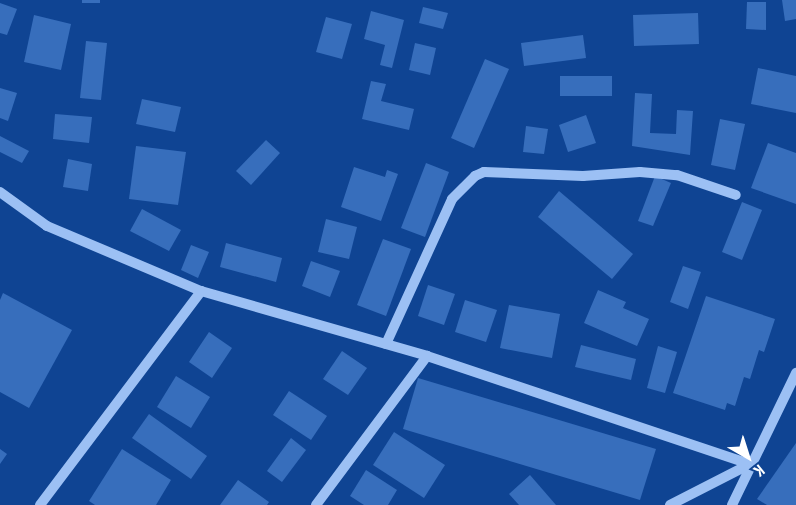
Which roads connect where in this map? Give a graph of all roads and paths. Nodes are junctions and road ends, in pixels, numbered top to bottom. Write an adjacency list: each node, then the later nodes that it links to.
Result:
1 (0, 192): 3 (street)
2 (736, 195): 4 (street)
3 (201, 291): 4 (street); 8 (street)
4 (386, 344): 5 (street)
5 (427, 356): 7 (street); 9 (street)
6 (796, 373): 7 (street)
7 (750, 464): 10 (street); 11 (street)
8 (40, 505)
9 (316, 505)
10 (670, 505)
11 (732, 505)

